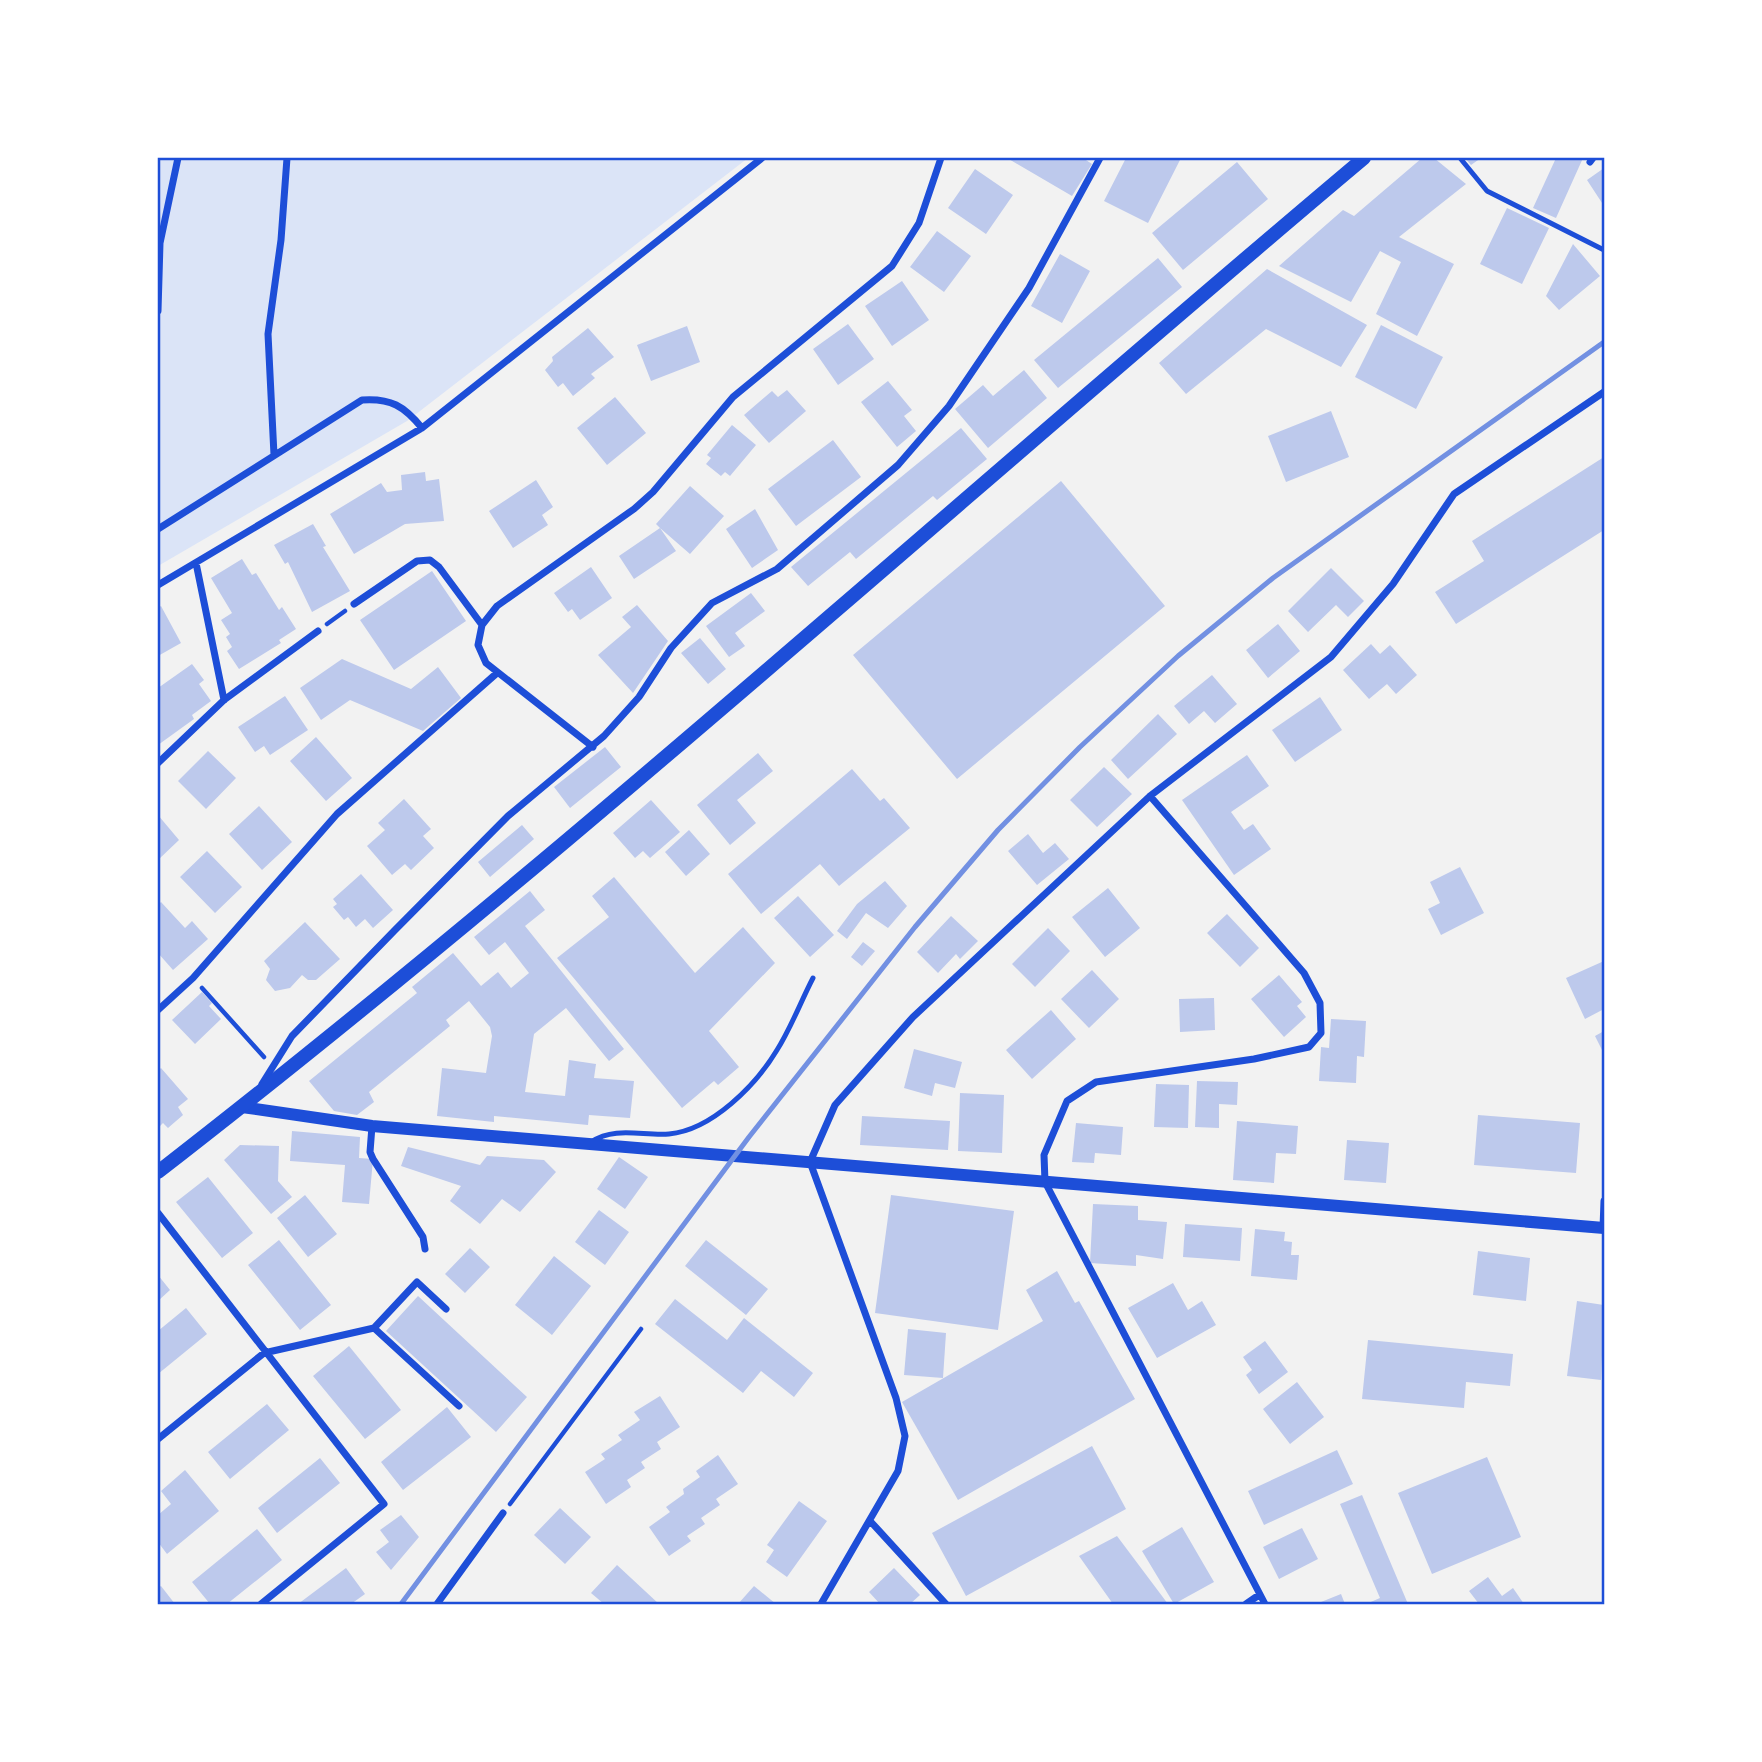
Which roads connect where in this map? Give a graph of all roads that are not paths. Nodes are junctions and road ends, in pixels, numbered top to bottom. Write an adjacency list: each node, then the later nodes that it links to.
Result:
1 (178, 158): 9 (street)
2 (287, 158): 14 (street)
3 (762, 158): 13 (street)
4 (941, 158): 19 (street)
5 (1100, 158): 23 (street)
6 (1364, 158): 28 (main road)
7 (1460, 158): 10 (lane)
8 (158, 234): 9 (street)
9 (160, 243): 11 (street)
10 (1604, 250)
11 (158, 311)
12 (1605, 392): 25 (street)
13 (422, 428): 14 (street); 16 (street)
14 (274, 455): 15 (street)
15 (158, 529)
16 (196, 563): 17 (street); 22 (street)
17 (158, 586)
18 (354, 604): 19 (street)
19 (482, 625): 21 (street)
20 (318, 631): 22 (street)
21 (497, 673): 23 (street); 27 (street)
22 (224, 700): 24 (street)
23 (593, 747): 28 (street)
24 (158, 763)
25 (1150, 796): 32 (street); 34 (street)
26 (813, 978): 31 (lane)
27 (158, 1010)
28 (256, 1097): 29 (main road)
29 (242, 1107): 30 (street); 33 (main road)
30 (372, 1126): 31 (street); 38 (street)
31 (588, 1144): 32 (street)
32 (810, 1162): 34 (street); 45 (street)
33 (158, 1172)
34 (1045, 1181): 37 (street); 46 (street)
35 (1605, 1201): 37 (street)
36 (158, 1213): 41 (street)
37 (1604, 1228)
38 (425, 1249)
39 (446, 1309): 40 (street)
40 (374, 1328): 41 (street); 42 (street)
41 (264, 1353): 43 (street); 47 (street)
42 (459, 1406)
43 (158, 1440)
44 (503, 1513): 48 (street)
45 (871, 1522): 49 (street); 50 (street)
46 (1259, 1595): 51 (street); 52 (street)
47 (261, 1605)
48 (437, 1605)
49 (821, 1605)
50 (946, 1605)
51 (1246, 1605)
52 (1265, 1605)

